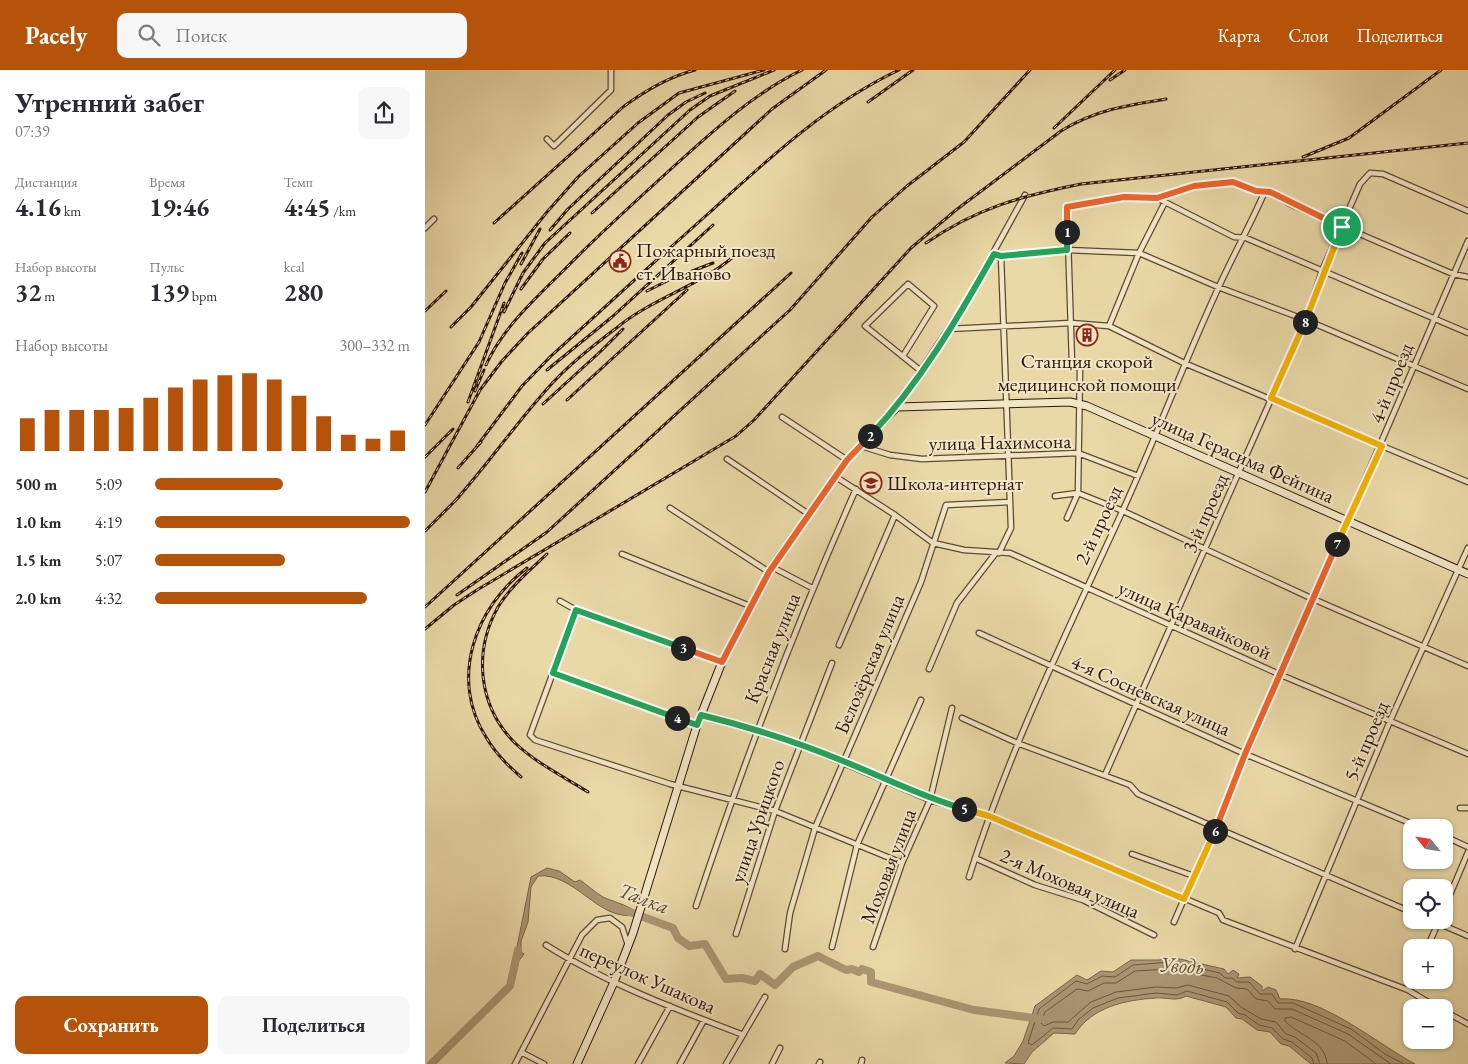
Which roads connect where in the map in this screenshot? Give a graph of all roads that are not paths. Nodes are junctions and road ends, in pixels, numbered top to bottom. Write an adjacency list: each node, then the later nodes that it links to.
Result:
1 (611, 70): 2 (street)
2 (547, 139)
3 (1264, 192): 5 (street); 9 (street); 11 (street, 2-й проезд)
4 (1025, 195): 15 (street)
5 (1157, 198): 6 (street); 13 (street)
6 (1165, 202): 11 (street); 14 (street)
7 (1468, 211): 9 (street, 3-й проезд)
8 (435, 220): 10 (street)
9 (1342, 227): 17 (street, 3-й проезд); 18 (street)
10 (425, 228)
11 (1242, 238): 17 (street); 20 (street, 2-й проезд)
12 (1468, 241): 18 (street, 4-й проезд)
13 (1067, 250): 14 (street); 16 (street); 23 (street)
14 (1139, 253): 20 (street); 25 (street)
15 (994, 254): 16 (street); 26 (street)
16 (1001, 256): 24 (street)
17 (1323, 272): 21 (street); 22 (street, 3-й проезд)
18 (1453, 274): 19 (street); 21 (street, 4-й проезд)
19 (1468, 277)
20 (1218, 287): 22 (street); 29 (street, 2-й проезд)
21 (1435, 319): 27 (street); 30 (street, 4-й проезд)
22 (1306, 320): 30 (street); 33 (street, 3-й проезд)
23 (1071, 324): 24 (street); 25 (street); 35 (street)
24 (1004, 326): 26 (street); 34 (street)
25 (1109, 326): 29 (street)
26 (949, 328): 31 (street)
27 (1468, 333)
28 (903, 356): 28 (street); 31 (street)
29 (1184, 363): 33 (street); 38 (street, 2-й проезд)
30 (1414, 366): 32 (street); 40 (street, 4-й проезд)
31 (921, 371): 36 (street)
32 (1468, 389)
33 (1271, 398): 40 (street); 45 (street, 3-й проезд)
34 (1005, 403): 35 (main road, улица Герасима Фейгина); 36 (main road, улица Герасима Фейгина); 42 (street)
35 (1078, 404): 38 (main road, улица Герасима Фейгина); 41 (street)
36 (897, 407): 39 (main road)
37 (782, 418): 44 (street)
38 (1154, 436): 45 (main road, улица Герасима Фейгина); 46 (street, 2-й проезд)
39 (861, 446): 42 (street, улица Нахимсона); 44 (main road)
40 (1382, 446): 48 (street); 58 (street, 4-й проезд)
41 (1078, 454): 42 (street, улица Нахимсона); 46 (street, улица Нахимсона); 50 (street)
42 (1008, 456): 52 (street)
43 (727, 459): 55 (street)
44 (847, 460): 47 (main road)
45 (1239, 474): 58 (main road, улица Герасима Фейгина); 61 (street, 3-й проезд)
46 (1138, 476): 54 (street, 2-й проезд)
47 (836, 477): 49 (street); 55 (main road)
48 (1468, 482)
49 (856, 489): 56 (street); 67 (street, Красная улица)
50 (1078, 493): 51 (street); 54 (street); 57 (street)
51 (1055, 496)
52 (1010, 502): 59 (street, Белозёрская улица); 63 (street)
53 (671, 508): 64 (street)
54 (1123, 511): 61 (street); 68 (street, 2-й проезд)
55 (809, 515): 64 (main road)
56 (895, 515): 59 (street); 75 (street)
57 (1067, 518)
58 (1347, 521): 65 (main road, улица Герасима Фейгина); 69 (street, 4-й проезд)
59 (933, 544): 63 (street, улица Каравайковой); 96 (street, Белозёрская улица)
60 (1468, 548): 65 (street, 5-й проезд)
61 (1206, 549): 69 (street); 73 (street, 3-й проезд)
62 (622, 554): 71 (street)
63 (997, 554): 68 (street, улица Каравайковой); 81 (street)
64 (771, 570): 67 (street); 71 (main road)
65 (1458, 570): 66 (main road, улица Герасима Фейгина); 76 (street, 5-й проезд)
66 (1468, 574)
67 (812, 588): 91 (street, Красная улица)
68 (1085, 588): 73 (street, улица Каравайковой); 80 (street, 2-й проезд)
69 (1313, 599): 76 (street); 83 (street, 4-й проезд)
70 (560, 601): 72 (street)
71 (750, 606): 77 (main road)
72 (576, 610): 77 (street); 82 (street)
73 (1170, 625): 83 (street, улица Каравайковой); 85 (street, 3-й проезд)
74 (979, 633): 80 (street, 4-я Сосневская улица)
75 (839, 645)
76 (1423, 647): 79 (street); 89 (street, 5-й проезд)
77 (722, 662): 87 (main road)
78 (832, 663): 93 (street, улица Урицкого)
79 (1468, 666)
80 (1050, 667): 85 (street, 4-я Сосневская улица); 92 (street, 2-й проезд)
81 (929, 669)
82 (553, 673): 90 (street); 99 (street)
83 (1281, 675): 89 (street, улица Каравайковой); 94 (street, 4-й проезд)
84 (921, 700): 98 (street)
85 (1137, 704): 94 (street, 4-я Сосневская улица); 97 (street, 3-й проезд)
86 (952, 708): 101 (street, Моховая улица)
87 (701, 715): 90 (main road); 91 (street)
88 (962, 718): 92 (street)
89 (1390, 721): 95 (street, улица Каравайковой); 102 (street, 5-й проезд)
90 (697, 725): 99 (main road)
91 (756, 730): 93 (street); 100 (street, Красная улица)
92 (1017, 743): 97 (street); 106 (street, 2-й проезд)
93 (799, 744): 96 (street); 105 (street, улица Урицкого)
94 (1245, 754): 102 (street, 4-я Сосневская улица); 109 (street, 4-й проезд)
95 (1468, 754)
96 (844, 762): 98 (street); 108 (street, Белозёрская улица)
97 (1105, 775): 109 (street)
98 (886, 779): 101 (street); 111 (street)
99 (679, 786): 100 (street); 129 (main road)
100 (731, 799): 105 (street); 122 (street, Красная улица)
101 (930, 800): 106 (street); 116 (street, Моховая улица)
102 (1357, 800): 107 (street, 4-я Сосневская улица); 118 (street, 5-й проезд)
103 (1460, 808): 104 (street)
104 (1468, 808)
105 (775, 812): 108 (street); 126 (street, улица Урицкого)
106 (989, 816): 115 (street, 2-й проезд); 121 (street)
107 (1403, 820)
108 (815, 828): 111 (street); 133 (street, Белозёрская улица)
109 (1216, 829): 117 (street, 4-й проезд); 118 (street)
110 (1453, 840): 112 (street)
111 (857, 845): 116 (street); 132 (street)
112 (1468, 846)
113 (1468, 852): 120 (street)
114 (1131, 854): 117 (street)
115 (975, 858): 119 (street, 2-й проезд); 127 (street, 2-я Моховая улица)
116 (902, 863): 131 (street, Моховая улица)
117 (1194, 876): 121 (street, 4-й проезд)
118 (1326, 876): 123 (street); 134 (street, 5-й проезд)
119 (969, 877)
120 (1453, 888)
121 (1184, 899): 124 (street, 4-й проезд); 134 (street)
122 (696, 906)
123 (1403, 909)
124 (1174, 922)
125 (1453, 928): 128 (street)
126 (736, 934)
127 (1154, 935)
128 (1468, 936)
129 (628, 945): 135 (street); 136 (main road)
130 (546, 946): 135 (street, переулок Ушакова)
131 (873, 946)
132 (832, 947)
133 (785, 949)
134 (1295, 949): 137 (street)
135 (569, 960): 136 (street, переулок Ушакова); 146 (street)
136 (614, 982): 140 (street, переулок Ушакова); 150 (main road)
137 (1408, 990): 139 (street)
138 (765, 997): 144 (street)
139 (1423, 999)
140 (670, 1006): 142 (street, переулок Ушакова); 147 (street)
141 (1453, 1016): 143 (street)
142 (704, 1020): 144 (street, переулок Ушакова); 151 (street)
143 (1468, 1024)
144 (741, 1034): 152 (street)
145 (780, 1048): 153 (street)
146 (521, 1052): 148 (street); 149 (street)
147 (640, 1063)
148 (515, 1064)
149 (544, 1064)
150 (577, 1064)
151 (680, 1064)
152 (726, 1064)
153 (772, 1064)

